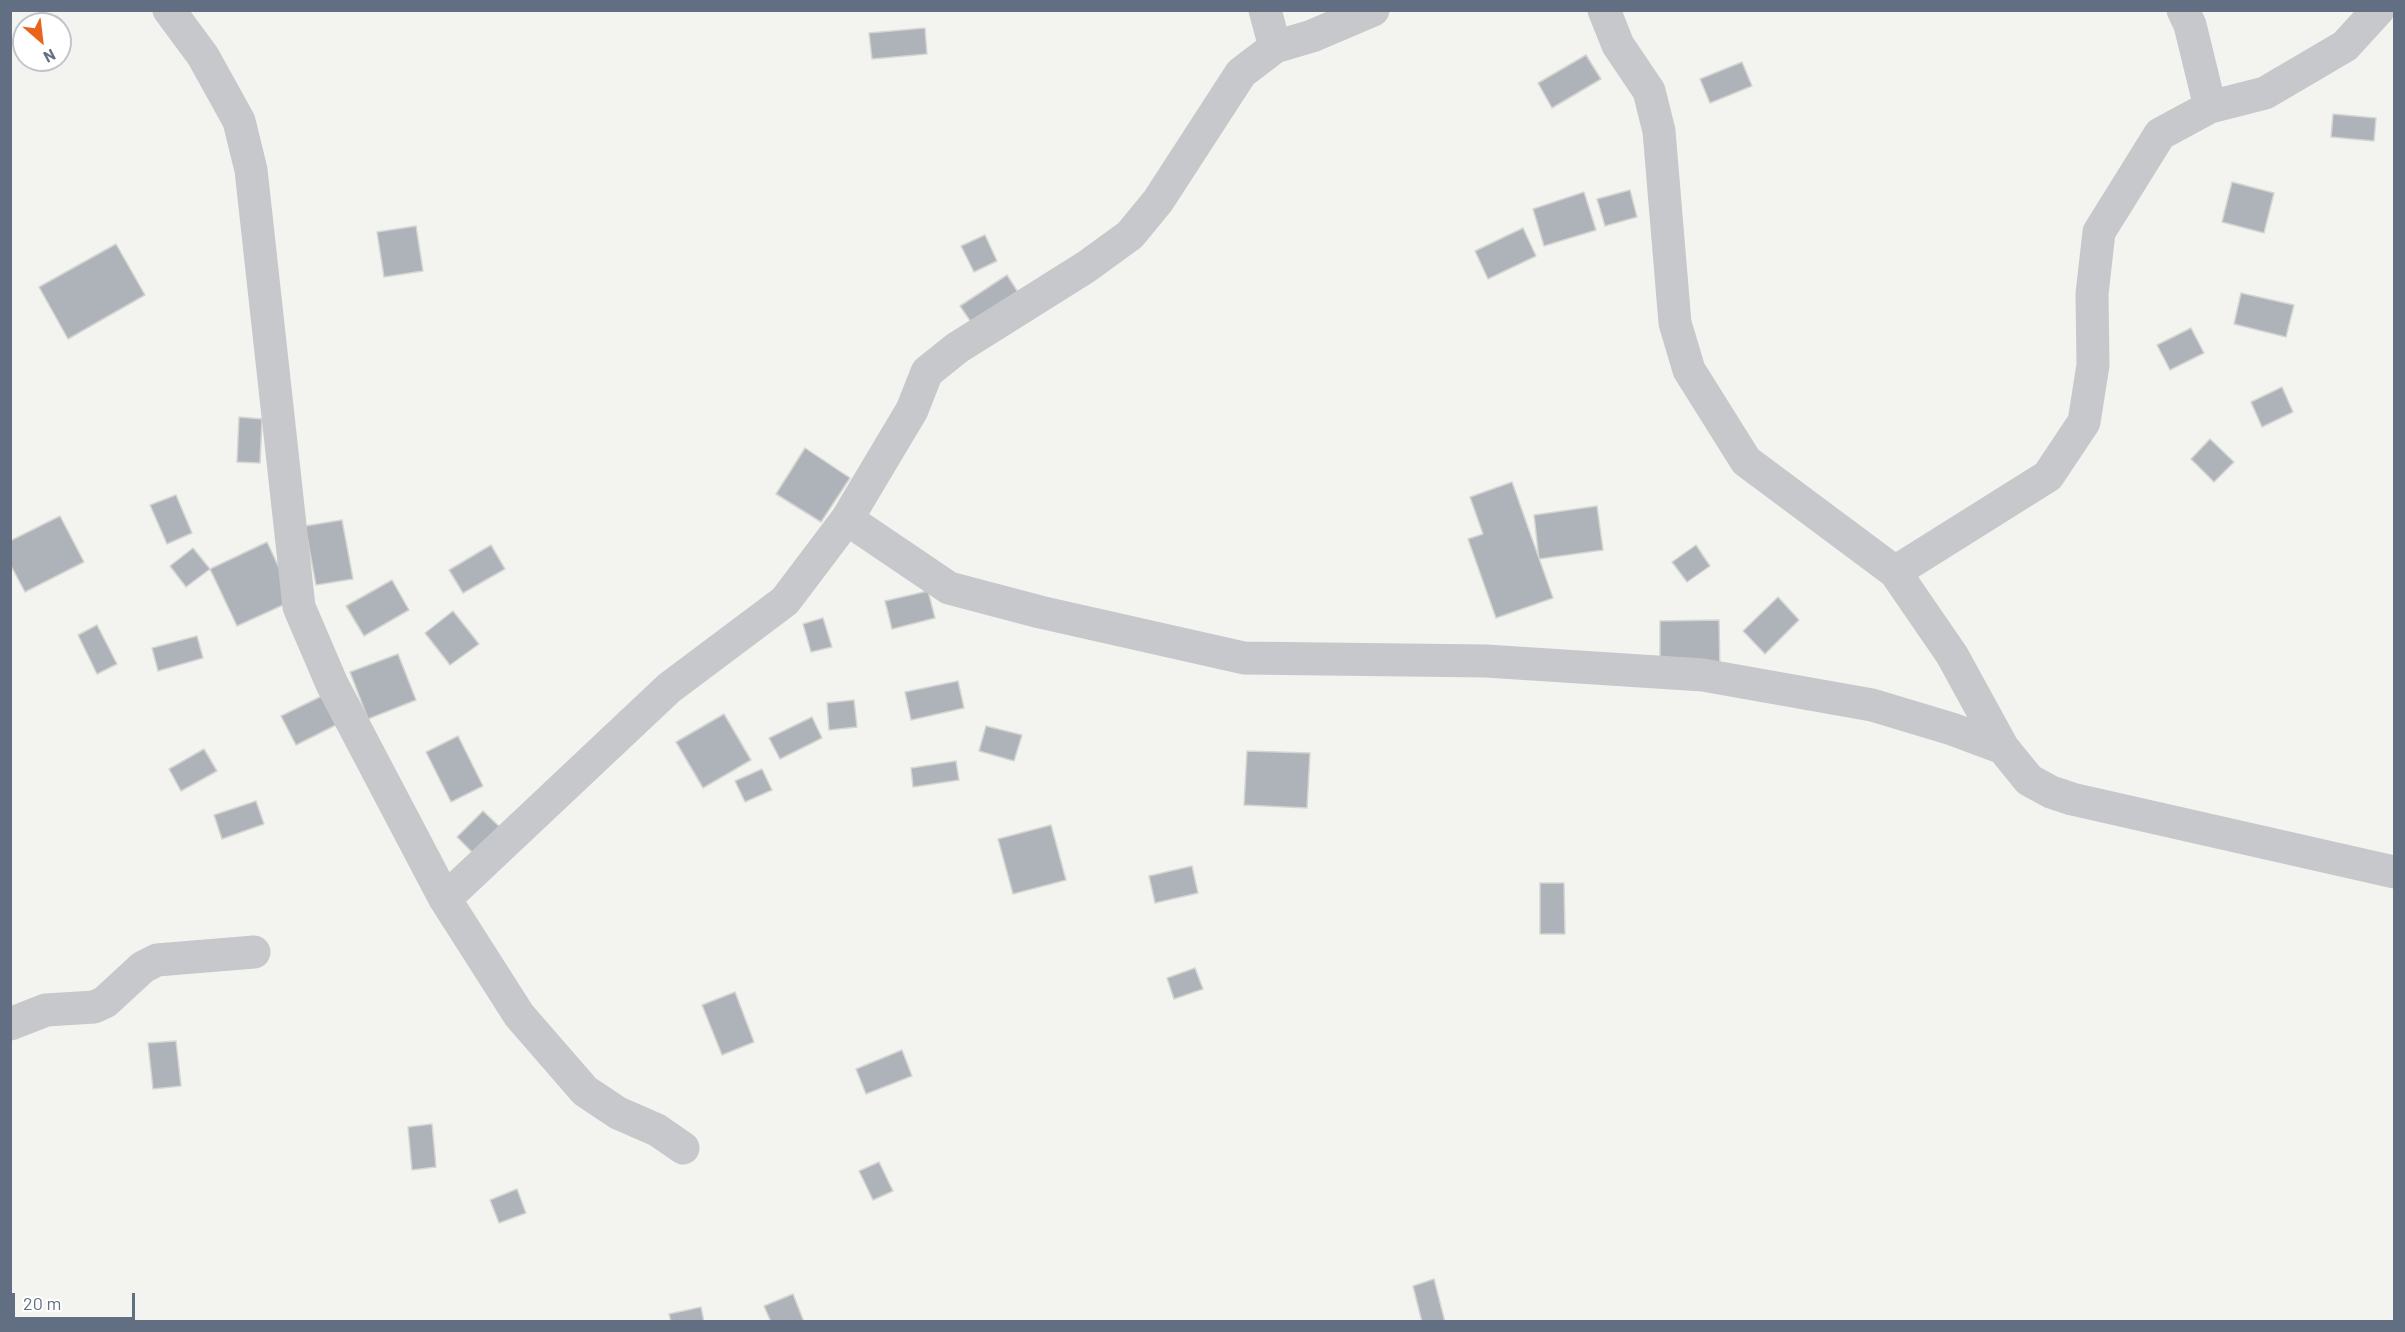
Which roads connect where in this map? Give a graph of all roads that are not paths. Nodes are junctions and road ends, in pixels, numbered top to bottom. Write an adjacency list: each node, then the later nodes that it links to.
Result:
1 (169, 10): 13 (street)
2 (1265, 10): 7 (street)
3 (1373, 10): 7 (street)
4 (1604, 10): 10 (street)
5 (2183, 10): 8 (street)
6 (2378, 10): 8 (street)
7 (1275, 46): 9 (street)
8 (2210, 107): 10 (street)
9 (847, 519): 11 (street); 13 (street)
10 (1895, 572): 11 (street)
11 (2003, 748): 12 (street)
12 (2394, 872)
13 (445, 899): 16 (street)
14 (254, 952): 15 (street)
15 (10, 1024)
16 (683, 1148)

